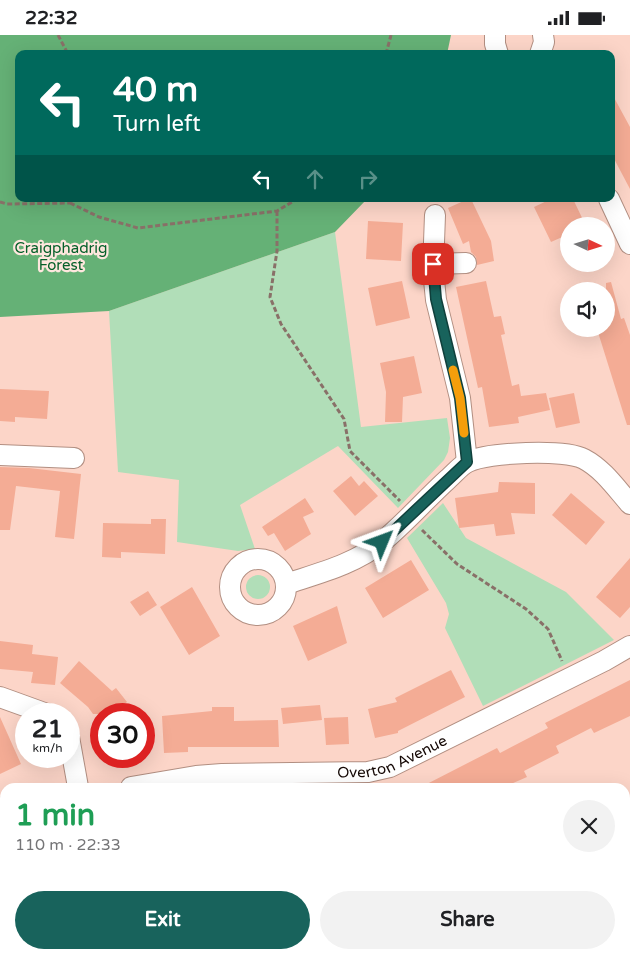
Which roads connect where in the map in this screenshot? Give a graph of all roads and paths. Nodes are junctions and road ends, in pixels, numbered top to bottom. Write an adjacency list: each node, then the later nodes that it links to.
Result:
1 (58, 35): 5 (path)
2 (391, 35): 6 (path)
3 (496, 35): 7 (street)
4 (543, 35): 8 (street)
5 (66, 50)
6 (387, 50)
7 (497, 50)
8 (541, 50)
9 (0, 202): 12 (path)
10 (292, 202): 13 (path)
11 (610, 202): 15 (street)
12 (70, 203): 13 (path)
13 (277, 211): 22 (path)
14 (435, 215): 17 (street)
15 (630, 244)
16 (466, 263): 17 (street)
17 (433, 264): 20 (street)
18 (0, 455): 19 (street)
19 (74, 458)
20 (467, 462): 21 (street); 22 (street)
21 (630, 504)
22 (412, 513): 23 (street); 25 (path)
23 (286, 584)
24 (630, 646): 25 (street, Overton Avenue)
25 (570, 678): 30 (street, Overton Avenue)
26 (0, 697): 27 (street)
27 (17, 703)
28 (75, 768): 29 (street)
29 (77, 783)
30 (155, 783)

